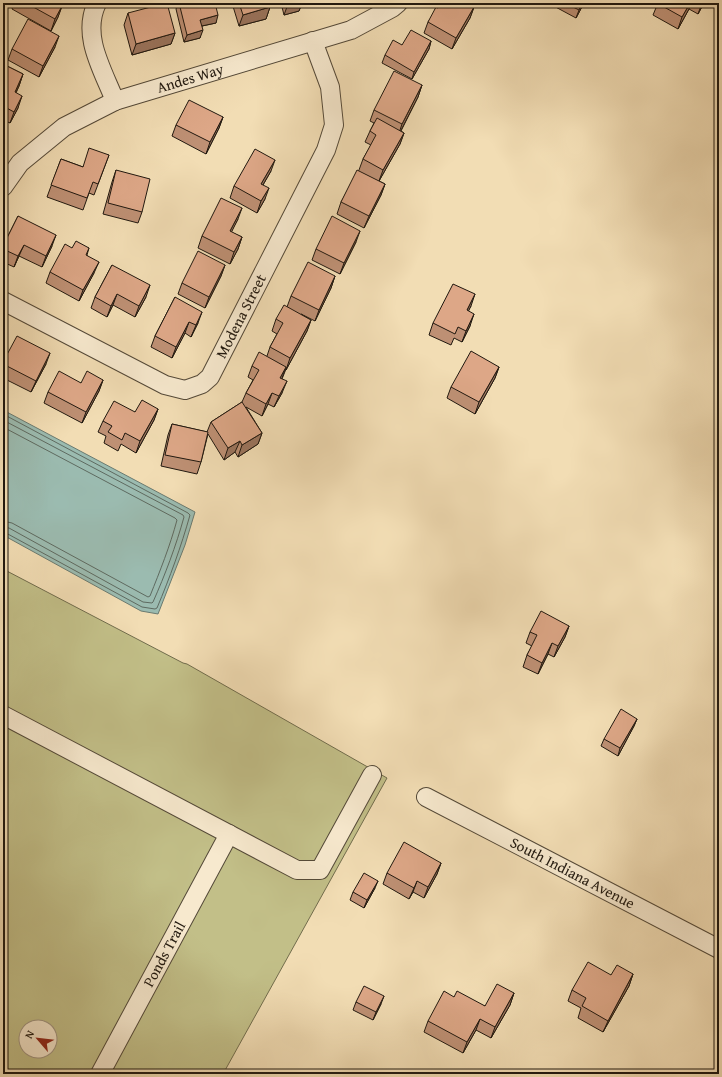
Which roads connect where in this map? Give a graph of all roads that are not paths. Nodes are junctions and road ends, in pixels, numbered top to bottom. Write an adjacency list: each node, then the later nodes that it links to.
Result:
1 (96, 3): 4 (street)
2 (398, 3): 3 (street, Andes Way)
3 (313, 41): 4 (street, Andes Way); 6 (street, Modena Street)
4 (115, 101): 5 (street, Andes Way)
5 (3, 187)
6 (3, 300)
7 (3, 715): 10 (street)
8 (372, 775): 10 (street)
9 (426, 797): 11 (street, South Indiana Avenue)
10 (229, 834): 12 (street, Ponds Trail)
11 (719, 949)
12 (100, 1074)

